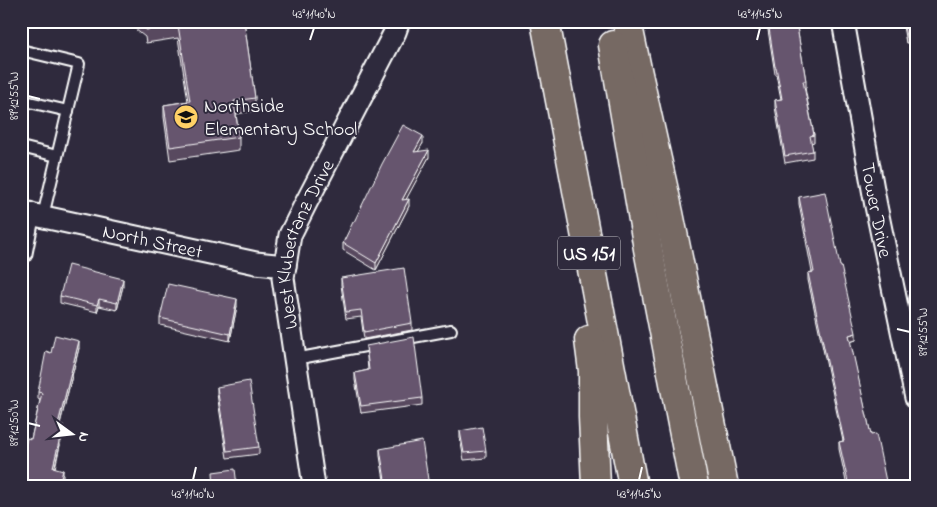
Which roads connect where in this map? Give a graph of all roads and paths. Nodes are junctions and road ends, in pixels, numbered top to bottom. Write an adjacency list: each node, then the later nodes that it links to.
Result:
1 (398, 21): 13 (street, West Klubertanz Drive)
2 (544, 21): 18 (highway); 19 (highway, US 151)
3 (609, 21): 20 (highway, US 151)
4 (627, 21): 21 (highway)
5 (843, 21): 16 (street, Tower Drive)
6 (21, 50): 8 (lane)
7 (21, 100): 8 (lane)
8 (68, 111): 10 (lane)
9 (21, 147): 10 (lane)
10 (57, 156): 11 (lane)
11 (31, 214): 12 (street); 13 (street, North Street)
12 (21, 254)
13 (286, 266): 15 (street, West Klubertanz Drive)
14 (451, 330): 15 (lane)
15 (295, 359): 17 (street, West Klubertanz Drive)
16 (916, 398)
17 (314, 486)
18 (596, 486)
19 (633, 486)
20 (694, 486)
21 (724, 486)

